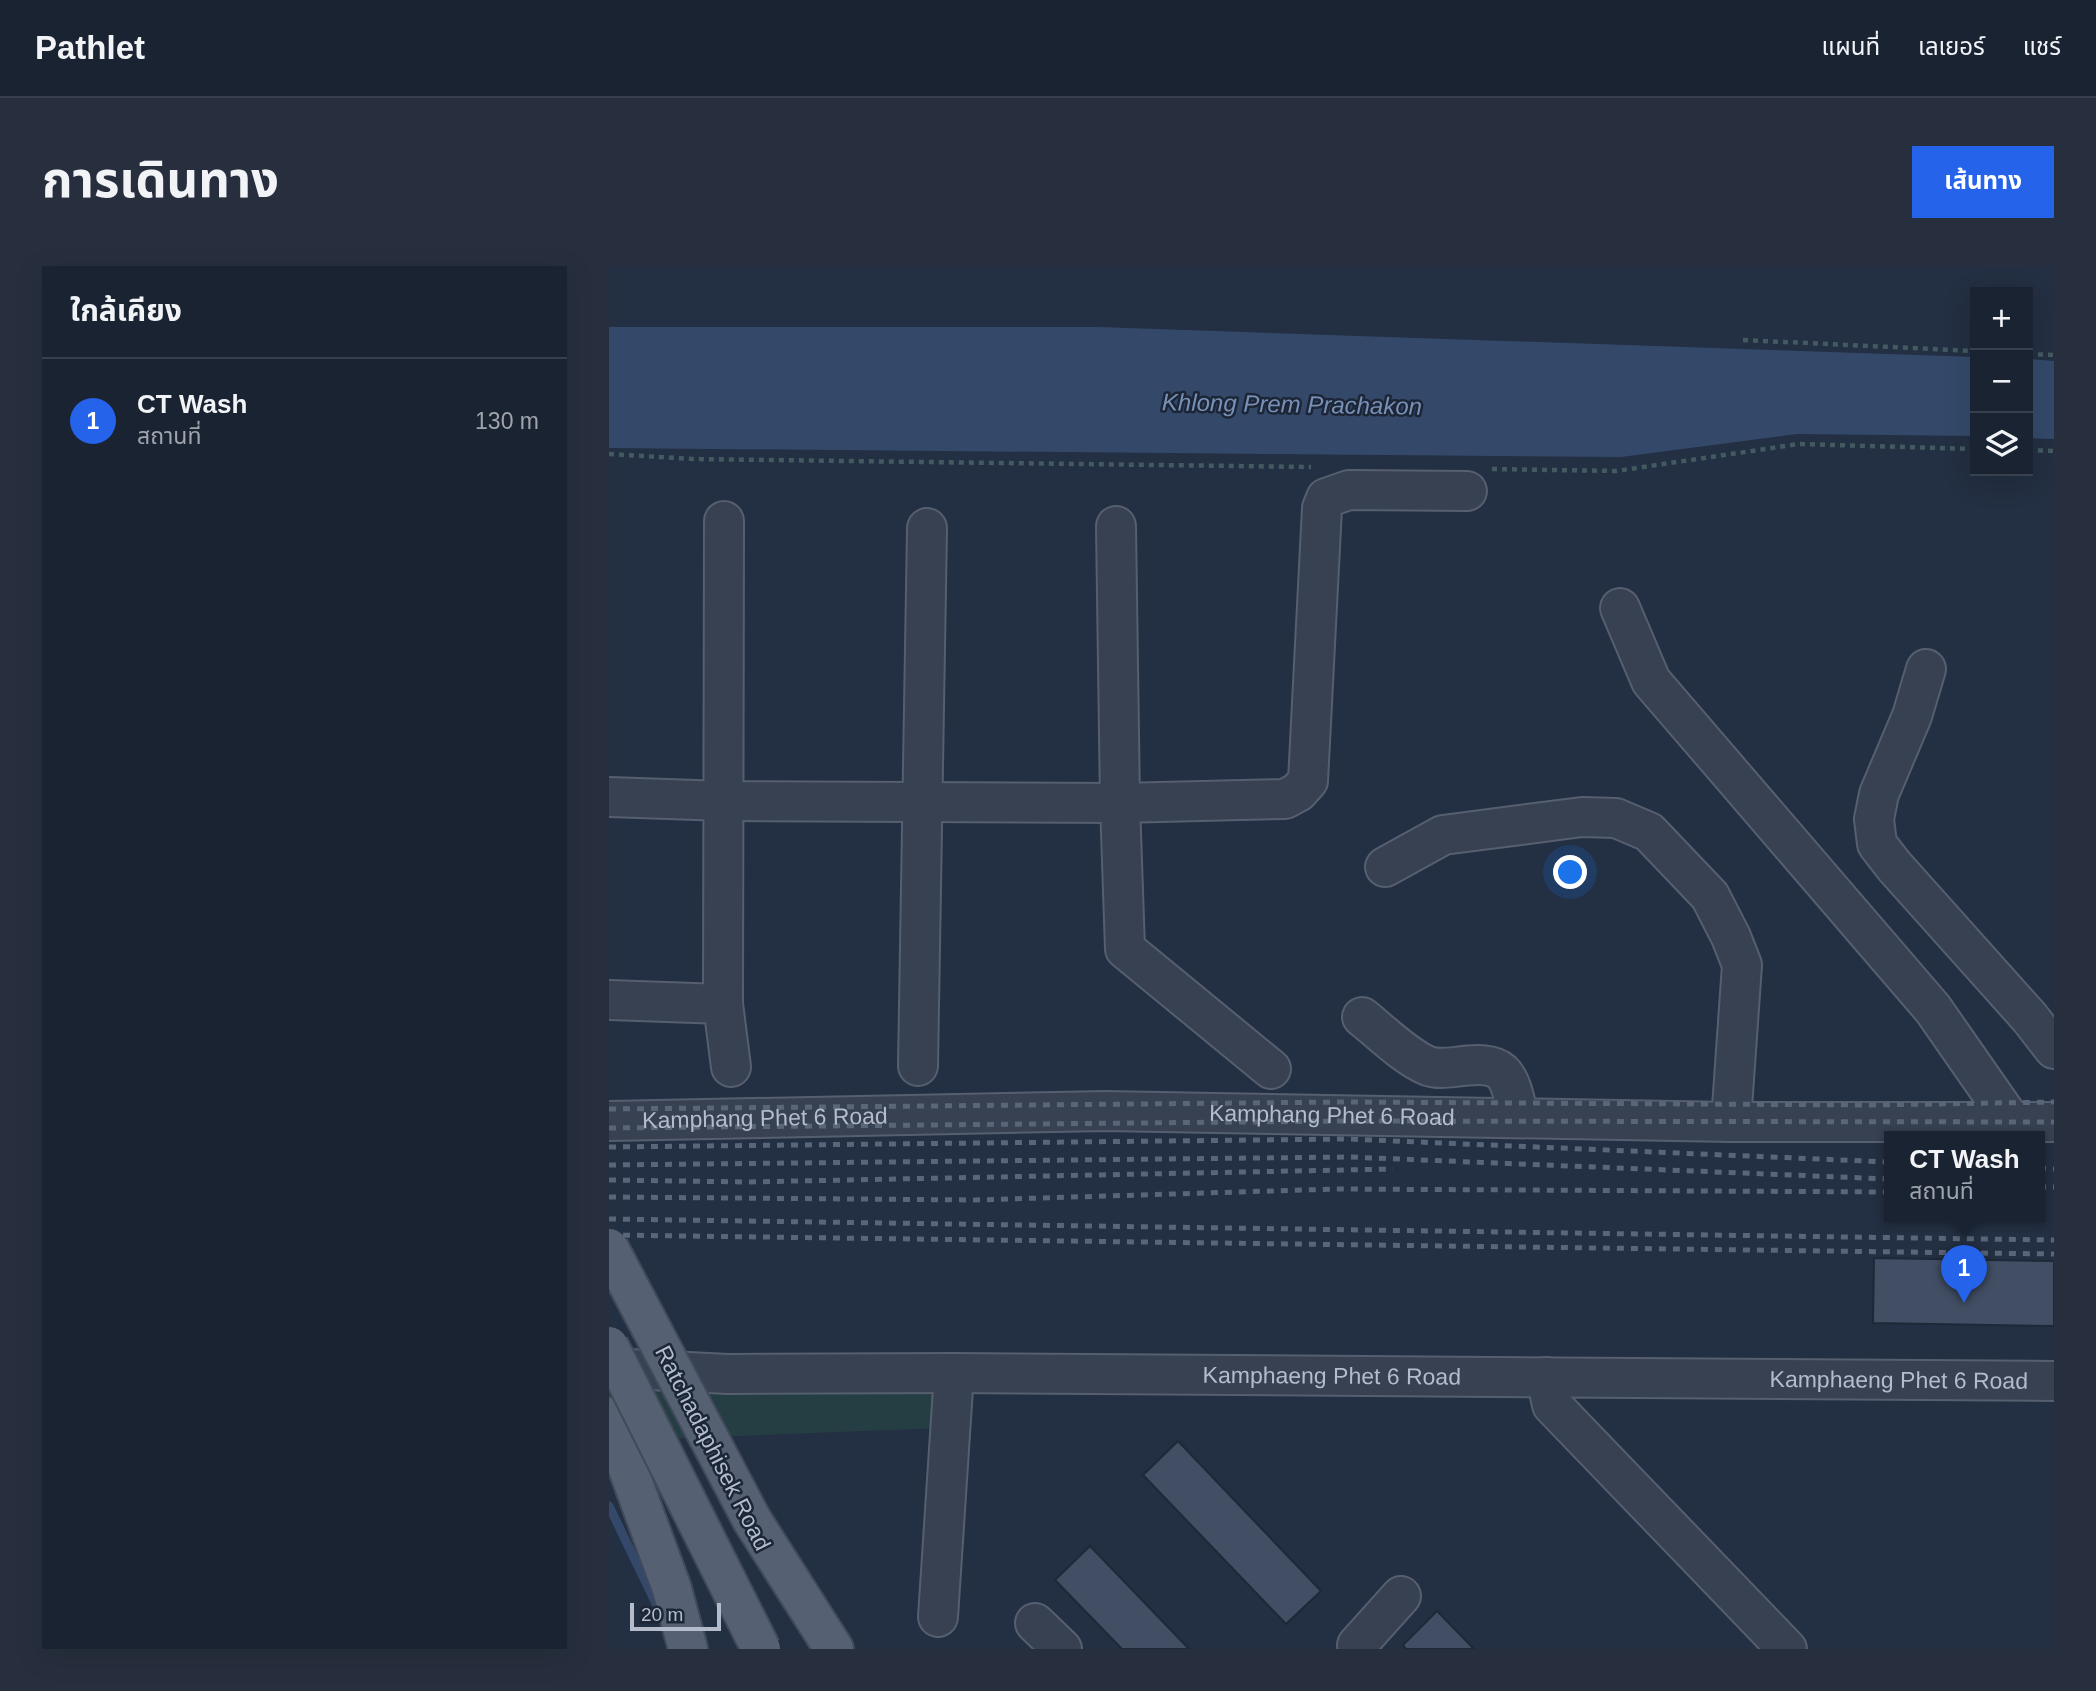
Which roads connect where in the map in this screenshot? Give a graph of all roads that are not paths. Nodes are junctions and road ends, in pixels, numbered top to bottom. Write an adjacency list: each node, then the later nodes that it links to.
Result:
1 (1479, 480): 10 (street)
2 (724, 521): 8 (street)
3 (1116, 526): 10 (street)
4 (927, 528): 9 (street)
5 (1620, 608): 21 (street)
6 (1926, 669): 15 (street)
7 (609, 797): 8 (street)
8 (725, 801): 9 (street); 13 (street)
9 (922, 801): 10 (street); 16 (street)
10 (1120, 803): 18 (street)
11 (1385, 867): 22 (street)
12 (609, 1000): 13 (street)
13 (723, 1004): 17 (street)
14 (1362, 1017): 20 (street)
15 (2054, 1049)
16 (918, 1066)
17 (731, 1067)
18 (1271, 1069)
19 (614, 1116): 20 (street, Kamphang Phet 6 Road)
20 (1518, 1117): 22 (street, Kamphang Phet 6 Road)
21 (2011, 1121): 22 (street, Kamphang Phet 6 Road); 23 (street, Kamphang Phet 6 Road)
22 (1731, 1122)
23 (2054, 1122)
24 (609, 1248): 31 (main road, Ratchadaphisek Road, bridge)
25 (609, 1346): 37 (main road, Ratchadaphisek Road, bridge)
26 (609, 1368): 27 (street, Kamphaeng Phet 6 Road)
27 (954, 1373): 28 (street, Kamphaeng Phet 6 Road); 33 (street)
28 (1546, 1377): 29 (street, Kamphaeng Phet 6 Road); 34 (street)
29 (2054, 1381)
30 (609, 1417): 36 (main road)
31 (752, 1520): 38 (main road, Ratchadaphisek Road); 39 (main road)
32 (1401, 1596): 35 (street)
33 (938, 1617)
34 (1768, 1643)
35 (1357, 1648)
36 (688, 1649)
37 (761, 1649)
38 (815, 1649)
39 (834, 1649)

